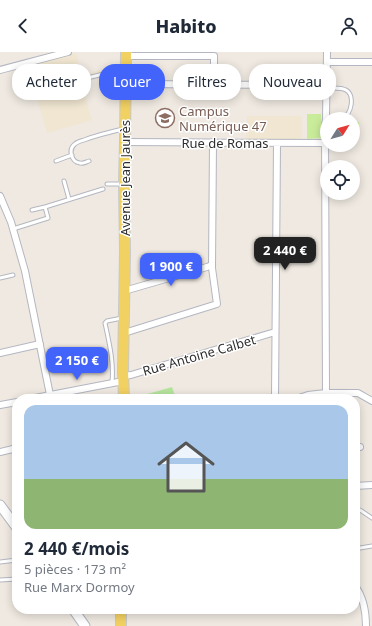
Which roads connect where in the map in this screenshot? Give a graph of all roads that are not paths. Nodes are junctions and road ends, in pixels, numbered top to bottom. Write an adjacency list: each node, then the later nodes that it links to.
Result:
1 (68, 52): 8 (street)
2 (327, 52): 5 (street)
3 (126, 54): 4 (street); 7 (main road, Avenue Jean Jaurès)
4 (214, 54)
5 (327, 62): 6 (street)
6 (372, 62)
7 (125, 64)
8 (0, 70)
9 (336, 88): 13 (lane)
10 (126, 100): 14 (main road, Avenue Jean Jaurès)
11 (327, 100): 12 (street)
12 (326, 112)
13 (349, 112)
14 (125, 128): 15 (main road, Avenue Jean Jaurès); 20 (lane)
15 (126, 142): 16 (street, Rue de Romas); 25 (main road, Avenue Jean Jaurès)
16 (213, 142): 17 (street, Rue de Romas); 32 (street)
17 (277, 143): 18 (street, Rue de Romas); 37 (street)
18 (320, 143)
19 (325, 152): 44 (street)
20 (72, 155): 21 (lane); 22 (lane)
21 (56, 160)
22 (89, 162)
23 (64, 181): 28 (lane)
24 (107, 184): 25 (lane)
25 (124, 184): 35 (main road, Avenue Jean Jaurès)
26 (103, 189): 28 (lane)
27 (0, 196): 31 (street)
28 (69, 199): 29 (lane)
29 (45, 207): 30 (lane); 31 (lane)
30 (32, 210)
31 (13, 229): 39 (street)
32 (212, 265): 35 (street); 38 (street)
33 (13, 274): 34 (lane)
34 (0, 278)
35 (124, 291): 36 (main road, Avenue Jean Jaurès)
36 (124, 317): 38 (main road, Avenue Jean Jaurès); 42 (lane)
37 (276, 332): 41 (street, Rue Antoine Calbet); 48 (street)
38 (124, 333): 41 (main road, Avenue Jean Jaurès)
39 (40, 344): 40 (street); 45 (street)
40 (0, 353)
41 (123, 380): 42 (street, Rue Antoine Calbet); 47 (main road, Avenue Jean Jaurès)
42 (112, 383): 43 (street, Rue Antoine Calbet)
43 (69, 392): 46 (street, Rue Antoine Calbet)
44 (326, 393): 49 (street); 50 (street)
45 (50, 394)
46 (64, 394)
47 (124, 394)
48 (274, 394)
49 (317, 394)
50 (360, 394)
51 (360, 394): 52 (street)
52 (372, 401)
53 (12, 403): 54 (street)
54 (0, 405)
55 (12, 449): 56 (street)
56 (0, 452)
57 (372, 484): 58 (street)
58 (360, 485)
59 (0, 505): 62 (street)
60 (360, 510): 61 (lane)
61 (372, 518)
62 (12, 521)
63 (372, 546): 64 (lane)
64 (360, 548)
65 (12, 561): 66 (lane)
66 (0, 562)
67 (12, 579): 68 (lane)
68 (0, 580)
69 (360, 594): 76 (street)
70 (73, 614): 73 (street)
71 (77, 614): 74 (street)
72 (121, 614): 75 (main road)
73 (81, 626)
74 (86, 626)
75 (121, 626)
76 (366, 626)

